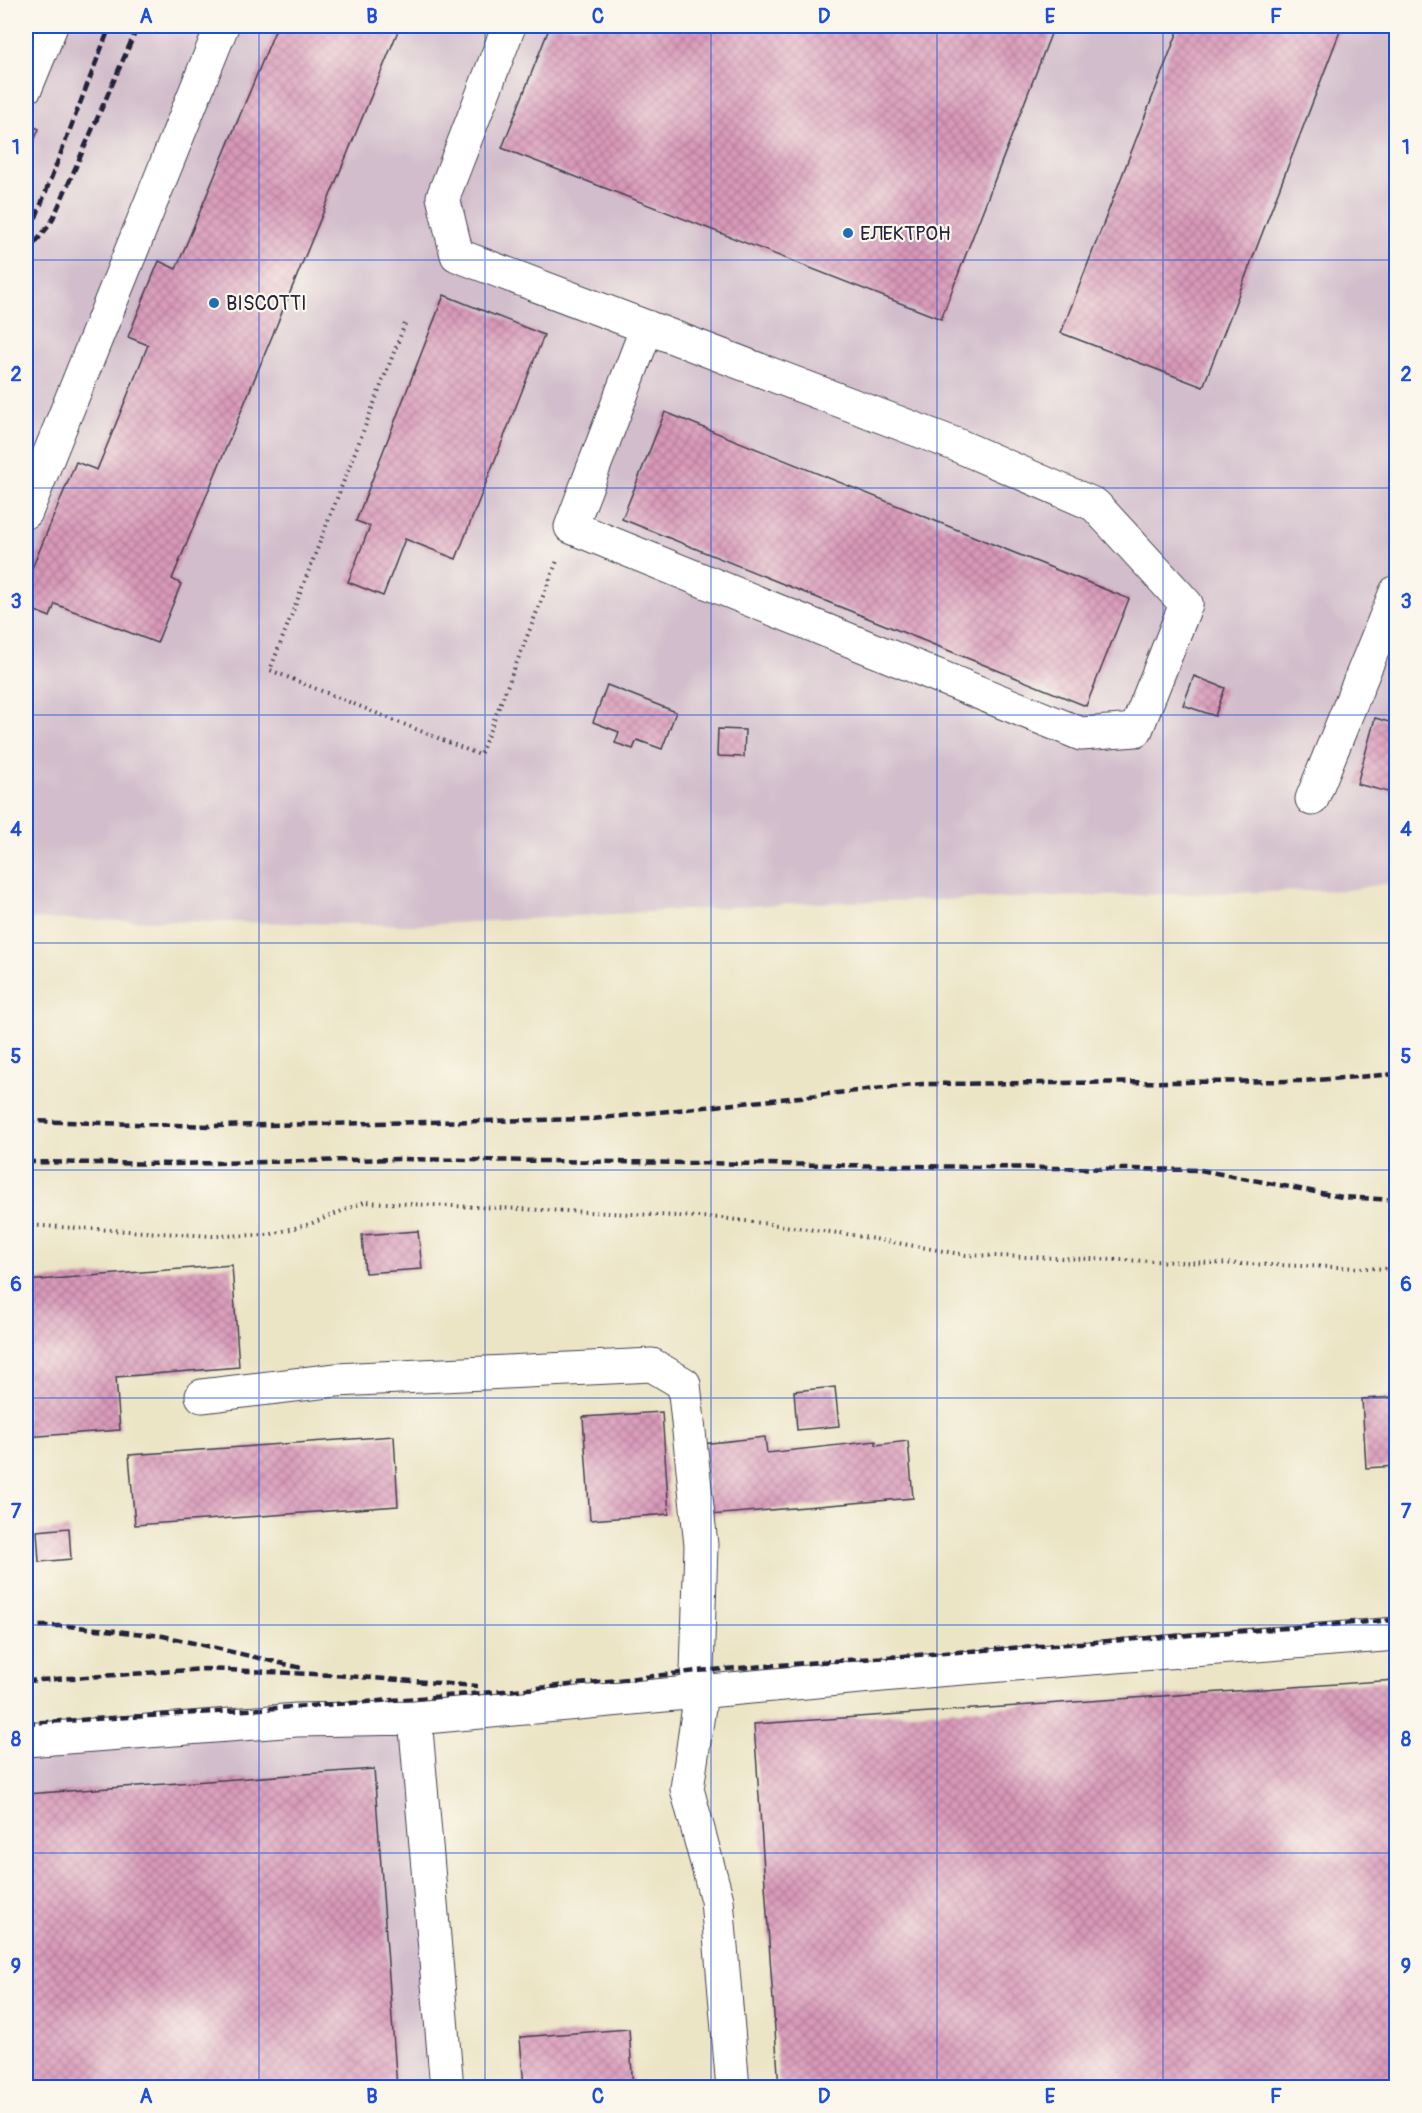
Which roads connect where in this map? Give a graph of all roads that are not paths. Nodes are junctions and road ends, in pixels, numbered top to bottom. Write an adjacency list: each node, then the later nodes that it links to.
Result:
1 (51, 26): 4 (lane)
2 (222, 26): 6 (lane)
3 (509, 26): 5 (lane)
4 (26, 87)
5 (647, 327): 5 (lane)
6 (27, 503)
7 (1396, 592): 8 (lane)
8 (1312, 800)
9 (202, 1396): 11 (lane)
10 (1396, 1634): 11 (lane)
11 (701, 1693): 12 (lane); 15 (lane)
12 (415, 1718): 13 (lane); 14 (lane)
13 (26, 1740)
14 (447, 2088)
15 (733, 2088)

